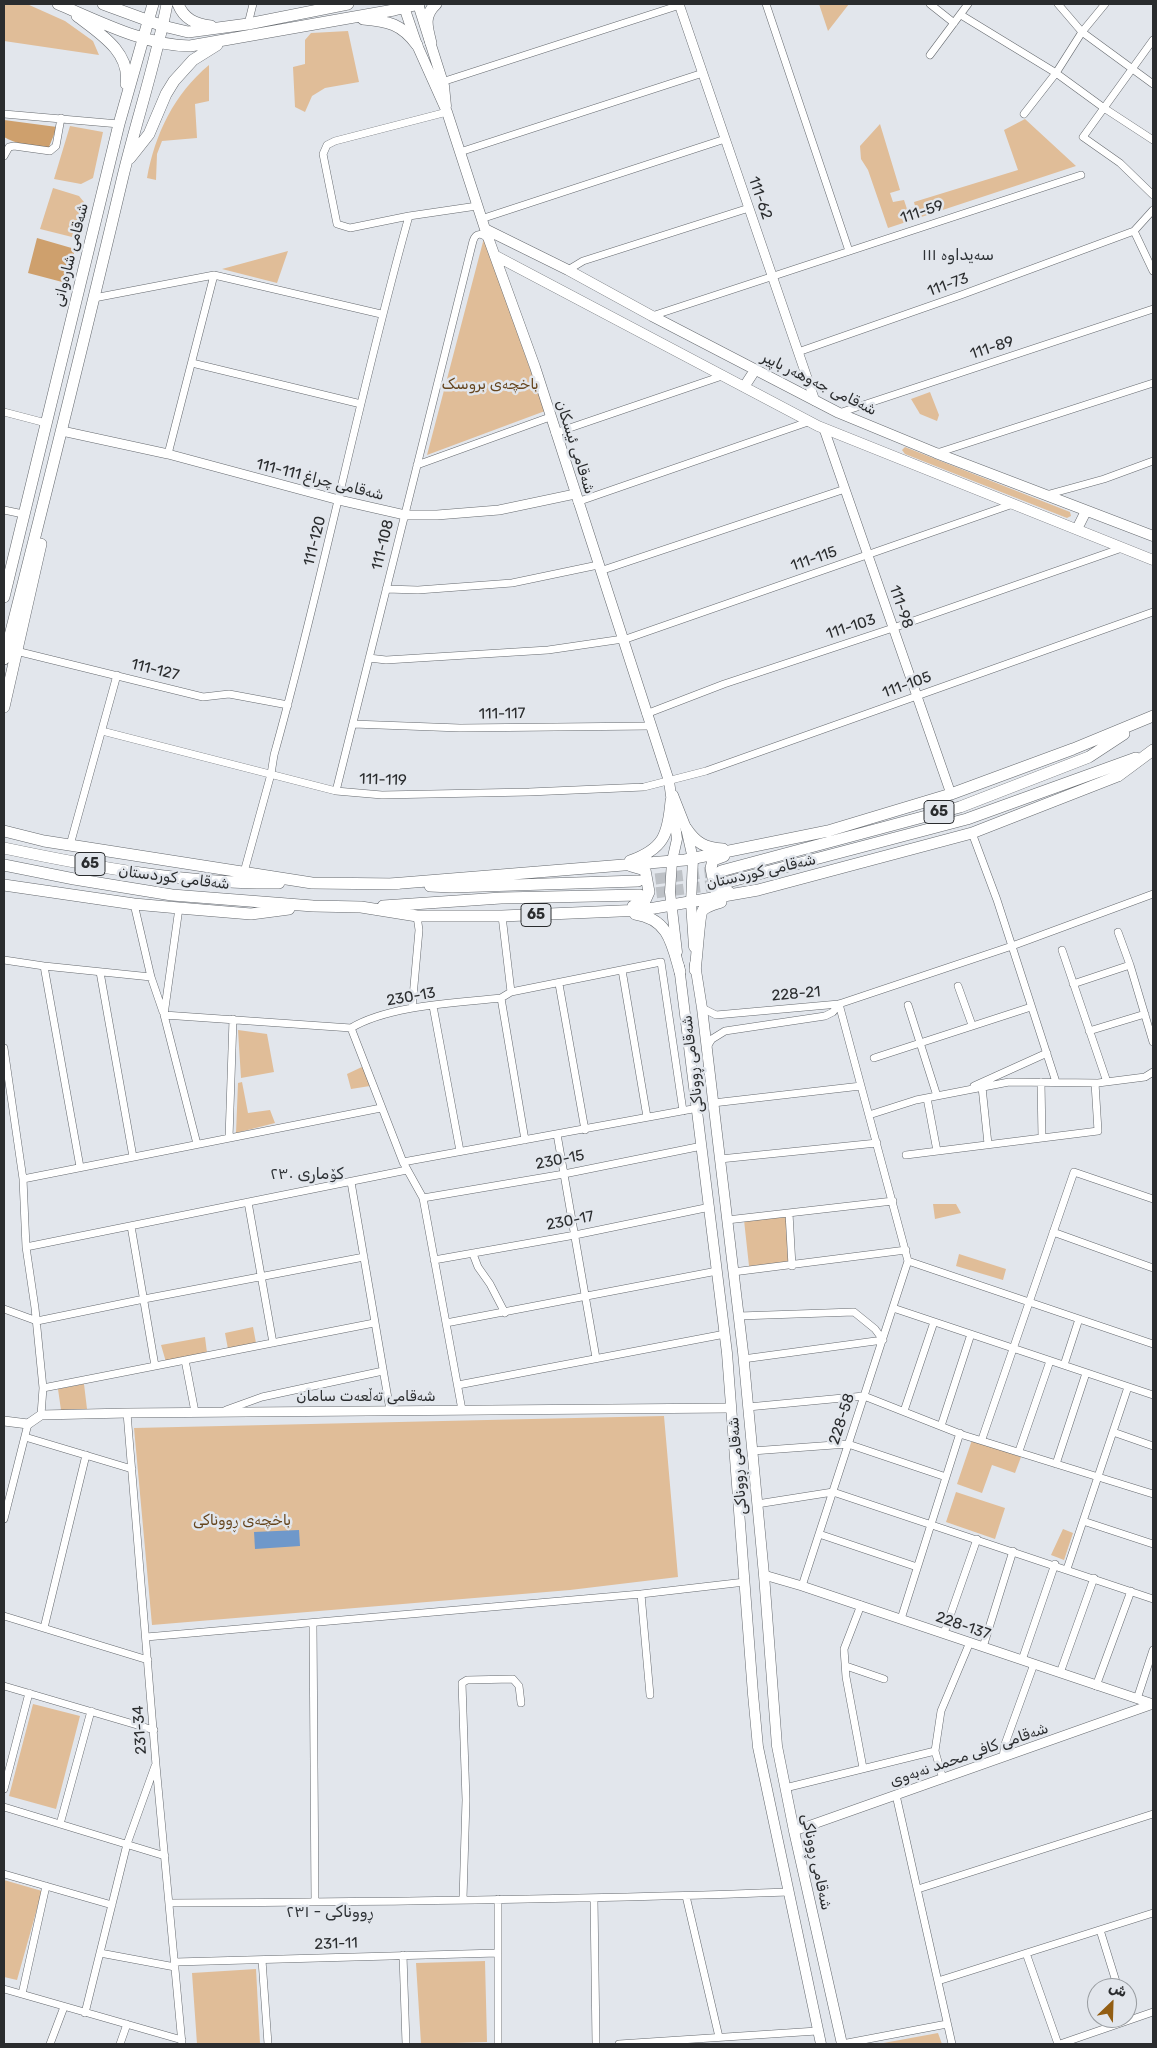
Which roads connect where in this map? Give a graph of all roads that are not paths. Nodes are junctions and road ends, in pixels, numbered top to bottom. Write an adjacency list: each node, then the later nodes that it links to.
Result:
1 (103, 4): 20 (main road)
2 (153, 4): 20 (main road, شەقامی شارەوانی)
3 (167, 4): 23 (main road)
4 (178, 4): 24 (main road)
5 (253, 4): 22 (street)
6 (348, 4): 17 (main road)
7 (418, 4): 16 (main road); 30 (main road, شەقامی ئیسکان)
8 (436, 4): 30 (main road)
9 (680, 4): 34 (street, 111-62); 36 (street)
10 (766, 4): 58 (street)
11 (930, 4): 21 (street)
12 (968, 4): 18 (street)
13 (1058, 4): 25 (street)
14 (1104, 4): 25 (street)
15 (61, 5): 26 (main road); 43 (main road)
16 (403, 6): 19 (main road); 31 (main road, شەقامی ئیسکان)
17 (317, 7): 22 (main road)
18 (961, 15): 21 (street); 35 (street)
19 (346, 18): 27 (main road); 31 (main road)
20 (148, 20): 23 (main road); 26 (main road, شەقامی شارەوانی)
21 (954, 23): 32 (street)
22 (248, 24): 24 (main road)
23 (163, 26): 24 (main road); 29 (main road)
24 (227, 27)
25 (1082, 32): 33 (street); 35 (street)
26 (144, 38): 29 (main road); 43 (main road, شەقامی شارەوانی)
27 (232, 38): 29 (main road); 48 (main road)
28 (1153, 40): 33 (street)
29 (160, 42): 48 (main road)
30 (431, 43): 39 (main road, شەقامی ئیسکان)
31 (417, 45): 39 (main road, شەقامی ئیسکان)
32 (930, 56)
33 (1132, 69): 37 (street); 38 (street)
34 (703, 72): 44 (street, 111-62); 46 (street)
35 (1056, 73): 38 (street); 41 (street)
36 (445, 82)
37 (1153, 84)
38 (1104, 108): 45 (street); 50 (street)
39 (447, 112): 46 (main road, شەقامی ئیسکان); 54 (street)
40 (4, 114): 42 (street)
41 (1024, 114)
42 (61, 118): 43 (street); 47 (street)
43 (120, 119): 80 (main road, شەقامی شارەوانی)
44 (726, 139): 52 (street, 111-62); 55 (street)
45 (1153, 140)
46 (460, 152): 51 (main road, شەقامی ئیسکان)
47 (4, 156)
48 (126, 164): 64 (main road)
49 (1081, 175): 58 (street, 111-59)
50 (1153, 195)
51 (477, 206): 54 (street); 55 (main road, شەقامی ئیسکان)
52 (749, 208): 60 (street); 63 (street, 111-62)
53 (1153, 210): 56 (street)
54 (409, 216): 66 (street, 111-120)
55 (483, 224): 57 (main road, شەقامی ئیسکان); 60 (main road, شەقامی جەوهەر باپیر)
56 (1134, 230): 61 (street); 68 (street, 111-73)
57 (489, 240): 59 (main road, شەقامی ئیسکان); 87 (street, 111-108)
58 (849, 251): 63 (street, 111-59)
59 (496, 256): 71 (main road); 78 (main road, شەقامی ئیسکان)
60 (568, 270): 67 (main road, شەقامی جەوهەر باپیر)
61 (1153, 271)
62 (214, 275): 64 (street); 66 (street); 69 (street)
63 (772, 276): 67 (street, 111-59); 68 (street, 111-62)
64 (94, 298): 82 (main road)
65 (1153, 309): 77 (street, 111-89)
66 (381, 314): 75 (street, 111-120)
67 (652, 316): 70 (main road, شەقامی جەوهەر باپیر)
68 (798, 352): 74 (street, 111-62)
69 (192, 363): 75 (street); 85 (street)
70 (755, 370): 73 (main road); 74 (main road, شەقامی جەوهەر باپیر)
71 (722, 376): 73 (main road); 83 (street)
72 (1153, 383): 84 (street)
73 (744, 388): 79 (main road)
74 (815, 401): 77 (main road, شەقامی جەوهەر باپیر)
75 (361, 404): 92 (street, 111-120)
76 (4, 412): 80 (street)
77 (840, 413): 84 (main road, شەقامی جەوهەر باپیر)
78 (550, 417): 83 (main road, شەقامی ئیسکان); 87 (street)
79 (808, 422): 81 (main road); 91 (street)
80 (46, 423): 96 (main road, شەقامی شارەوانی)
81 (824, 429): 89 (street, 111-98); 93 (main road)
82 (62, 431): 85 (street, شەقامی چراغ 111-111); 88 (main road)
83 (555, 433): 91 (main road, شەقامی ئیسکان)
84 (936, 453): 90 (main road, شەقامی جەوهەر باپیر)
85 (168, 454): 92 (street, شەقامی چراغ 111-111)
86 (1153, 461): 90 (street)
87 (417, 465): 97 (street, 111-108)
88 (52, 470): 110 (main road); 112 (main road)
89 (845, 489): 101 (street, 111-98); 103 (street)
90 (1045, 495): 95 (main road, شەقامی جەوهەر باپیر)
91 (576, 498): 97 (street, شەقامی چراغ 111-111); 103 (main road, شەقامی ئیسکان)
92 (339, 500): 97 (street, شەقامی چراغ 111-111); 115 (street, 111-120)
93 (1013, 504): 98 (main road); 101 (street, 111-115)
94 (4, 510): 96 (street)
95 (1086, 511): 98 (main road); 99 (main road, شەقامی جەوهەر باپیر)
96 (23, 514): 104 (main road, شەقامی شارەوانی); 106 (main road, شەقامی شارەوانی)
97 (405, 515): 105 (street, 111-108)
98 (1077, 529): 100 (main road)
99 (1153, 536)
100 (1122, 548): 102 (main road); 108 (street, 111-103)
101 (868, 555): 108 (street, 111-98); 109 (street, 111-115)
102 (1153, 560)
103 (599, 568): 105 (street); 109 (main road, شەقامی ئیسکان)
104 (4, 575)
105 (386, 589): 111 (street, 111-108)
106 (4, 597)
107 (1153, 612): 114 (street, 111-105)
108 (893, 628): 114 (street, 111-98); 117 (street, 111-103)
109 (623, 640): 111 (street, 111-115); 117 (main road, شەقامی ئیسکان)
110 (16, 651): 113 (street, 111-127); 116 (main road)
111 (369, 658): 119 (street, 111-108)
112 (4, 659)
113 (117, 675): 115 (street, 111-127); 121 (street)
114 (917, 696): 124 (street, 111-105); 126 (street, 111-98)
115 (288, 705): 123 (street, 111-120)
116 (4, 707)
117 (646, 714): 120 (main road, شەقامی ئیسکان)
118 (1149, 718): 126 (main road, شەقامی کوردستان / 65); 141 (main road, شەقامی کوردستان / 65)
119 (353, 724): 120 (street, 111-117); 125 (street, 111-108)
120 (651, 726): 124 (main road, شەقامی ئیسکان)
121 (102, 730): 123 (street, 111-119); 134 (street)
122 (1149, 752): 131 (main road, شەقامی کوردستان / 65); 147 (main road, شەقامی کوردستان / 65)
123 (271, 774): 125 (street, 111-119); 142 (street, 111-120)
124 (669, 781): 125 (street, 111-119); 127 (main road, شەقامی ئیسکان)
125 (336, 791)
126 (951, 794): 133 (main road, شەقامی کوردستان / 65)
127 (671, 797): 129 (main road, شەقامی ئیسکان); 138 (main road, شەقامی ئیسکان); 140 (main road)
128 (4, 824): 132 (main road)
129 (686, 828): 136 (main road); 137 (main road, شەقامی ئیسکان)
130 (4, 831): 132 (main road, شەقامی کوردستان / 65)
131 (972, 833): 150 (main road, شەقامی کوردستان / 65); 164 (street)
132 (44, 841): 134 (main road, شەقامی کوردستان / 65)
133 (768, 843): 136 (main road, شەقامی کوردستان / 65); 150 (main road)
134 (70, 845): 142 (main road, شەقامی کوردستان / 65)
135 (4, 848): 146 (main road, شەقامی کوردستان / 65)
136 (740, 849): 137 (main road, شەقامی کوردستان / 65)
137 (693, 859): 138 (main road, شەقامی کوردستان / 65); 143 (main road, شەقامی ئیسکان)
138 (672, 861): 140 (main road, شەقامی کوردستان / 65); 145 (main road, شەقامی ئیسکان)
139 (4, 864): 156 (main road, شەقامی کوردستان / 65)
140 (617, 865): 148 (main road, شەقامی کوردستان / 65); 160 (main road)
141 (721, 871)
142 (244, 872): 146 (main road, شەقامی کوردستان / 65)
143 (693, 880): 153 (main road, شەقامی ڕووناکی)
144 (638, 881): 148 (main road, شەقامی کوردستان / 65)
145 (670, 882): 155 (main road, شەقامی ڕووناکی)
146 (312, 883): 148 (main road, شەقامی کوردستان / 65)
147 (724, 883)
148 (390, 884)
149 (4, 886): 154 (main road, شەقامی کوردستان / 65)
150 (758, 890): 153 (main road, شەقامی کوردستان / 65); 170 (main road)
151 (1153, 894): 164 (street)
152 (640, 895): 157 (main road, شەقامی کوردستان / 65)
153 (691, 903): 155 (main road, شەقامی کوردستان / 65); 170 (main road, شەقامی ڕووناکی)
154 (134, 904): 158 (main road, شەقامی کوردستان / 65); 173 (street)
155 (671, 905): 159 (main road, شەقامی کوردستان / 65); 172 (main road, شەقامی ڕووناکی)
156 (313, 906): 157 (main road, شەقامی کوردستان / 65); 158 (main road, شەقامی کوردستان / 65)
157 (361, 907): 161 (main road, شەقامی کوردستان / 65)
158 (180, 908): 186 (street)
159 (606, 912): 160 (main road, شەقامی کوردستان / 65); 172 (main road)
160 (588, 913): 162 (main road, شەقامی کوردستان / 65)
161 (417, 916): 162 (main road, شەقامی کوردستان / 65); 183 (street)
162 (502, 916): 177 (street)
163 (1118, 932): 167 (street)
164 (1012, 946): 179 (street); 182 (street)
165 (1062, 950): 175 (street)
166 (4, 960): 168 (street)
167 (1130, 965): 175 (street); 185 (street)
168 (44, 966): 171 (street); 228 (street)
169 (622, 970): 174 (street, 230-13); 210 (street, 230-13); 212 (street)
170 (695, 970): 184 (main road, شەقامی ڕووناکی)
171 (100, 972): 173 (street); 225 (street)
172 (680, 972): 209 (main road, شەقامی ڕووناکی)
173 (151, 977): 186 (street)
174 (559, 984): 177 (street, 230-13); 213 (street)
175 (1073, 984): 190 (street)
176 (958, 986): 188 (street)
177 (511, 992): 178 (street, 230-13)
178 (501, 998): 181 (street, 230-13); 217 (street)
179 (839, 1004): 184 (street, 228-21); 194 (street, 228-21); 202 (street)
180 (908, 1005): 191 (street)
181 (433, 1006): 183 (street, 230-13); 223 (street)
182 (1031, 1007): 188 (street); 195 (street)
183 (412, 1008): 189 (street, 230-13)
184 (702, 1008): 194 (main road, شەقامی ڕووناکی)
185 (1145, 1014): 190 (street); 192 (street)
186 (164, 1015): 187 (street, 230-13); 219 (street)
187 (233, 1019): 189 (street, 230-13); 215 (street)
188 (972, 1025): 191 (street)
189 (351, 1028): 208 (street)
190 (1089, 1031): 200 (street)
191 (921, 1042): 196 (street); 205 (street)
192 (1153, 1042)
193 (4, 1048): 231 (street)
194 (706, 1048): 207 (main road, شەقامی ڕووناکی)
195 (1047, 1053): 199 (street); 204 (street)
196 (874, 1058)
197 (1153, 1072): 200 (street)
198 (1041, 1082): 199 (street); 203 (street); 216 (street)
199 (1056, 1082): 201 (street)
200 (1107, 1082): 201 (street)
201 (1095, 1083): 216 (street)
202 (861, 1086): 207 (street); 211 (street)
203 (982, 1087): 204 (street); 220 (street)
204 (965, 1090): 205 (street)
205 (937, 1096): 206 (street)
206 (927, 1098): 211 (street); 222 (street)
207 (713, 1103): 226 (main road, شەقامی ڕووناکی)
208 (381, 1108): 215 (street); 227 (street)
209 (698, 1108): 210 (street); 221 (main road, شەقامی ڕووناکی)
210 (683, 1111): 212 (street)
211 (869, 1116): 218 (street)
212 (647, 1118): 213 (street)
213 (585, 1130): 214 (street)
214 (557, 1134): 217 (street); 230 (street)
215 (229, 1138): 219 (street)
216 (1042, 1138): 220 (street)
217 (525, 1140): 223 (street)
218 (877, 1143): 226 (street); 235 (street)
219 (197, 1144): 225 (street)
220 (988, 1144): 222 (street)
221 (702, 1146): 230 (street, 230-15); 237 (main road, شەقامی ڕووناکی)
222 (937, 1151): 224 (street)
223 (460, 1152): 227 (street)
224 (906, 1155)
225 (133, 1157): 228 (street)
226 (720, 1159): 239 (main road, شەقامی ڕووناکی)
227 (403, 1162): 229 (street)
228 (80, 1167): 231 (street)
229 (407, 1170): 232 (street); 233 (street)
230 (564, 1174): 233 (street, 230-15); 242 (street)
231 (23, 1179): 243 (street)
232 (351, 1182): 236 (street); 246 (street)
233 (423, 1198): 247 (street)
234 (1153, 1199): 241 (street)
235 (893, 1201): 238 (street); 244 (street)
236 (248, 1202): 240 (street); 253 (street)
237 (710, 1207): 242 (street, 230-17); 251 (main road, شەقامی ڕووناکی)
238 (789, 1213): 239 (street); 249 (street)
239 (727, 1220): 252 (main road, شەقامی ڕووناکی)
240 (131, 1226): 243 (street); 255 (street)
241 (1053, 1232): 250 (street); 256 (street)
242 (575, 1234): 245 (street, 230-17); 254 (street)
243 (26, 1247): 262 (street)
244 (906, 1248): 248 (street); 249 (street)
245 (473, 1254): 247 (street, 230-17); 259 (street)
246 (364, 1257): 253 (street); 264 (street)
247 (434, 1260): 265 (street)
248 (908, 1261): 256 (street); 257 (street, 228-58)
249 (792, 1266): 252 (street)
250 (1153, 1268)
251 (717, 1270): 254 (street); 266 (main road, شەقامی ڕووناکی)
252 (733, 1272): 260 (main road, شەقامی ڕووناکی)
253 (261, 1276): 255 (street); 269 (street)
254 (586, 1296): 259 (street); 274 (street)
255 (144, 1299): 262 (street); 277 (street)
256 (1029, 1302): 261 (street); 271 (street)
257 (893, 1308): 263 (street); 268 (street, 228-58)
258 (4, 1310): 262 (street)
259 (505, 1313): 265 (street)
260 (739, 1316): 268 (street); 273 (main road, شەقامی ڕووناکی)
261 (1080, 1319): 270 (street); 278 (street)
262 (36, 1321): 283 (street)
263 (934, 1322): 267 (street); 292 (street)
264 (374, 1323): 269 (street); 279 (street)
265 (446, 1323): 281 (street)
266 (725, 1334): 272 (main road, شەقامی ڕووناکی); 274 (street)
267 (971, 1334): 271 (street); 297 (street)
268 (883, 1340): 273 (street); 285 (street, 228-58)
269 (273, 1343): 275 (street)
270 (1153, 1344)
271 (1013, 1348): 276 (street); 301 (street)
272 (727, 1353): 273 (main road); 287 (main road, شەقامی ڕووناکی)
273 (743, 1356): 286 (main road, شەقامی ڕووناکی)
274 (596, 1358): 281 (street)
275 (185, 1360): 277 (street); 290 (street)
276 (1050, 1361): 278 (street); 305 (street)
277 (155, 1366): 283 (street)
278 (1064, 1366): 280 (street)
279 (383, 1371): 288 (street); 291 (street)
280 (1086, 1373): 282 (street); 307 (street)
281 (458, 1385): 289 (street)
282 (1128, 1387): 284 (street); 298 (street)
283 (43, 1388): 294 (street)
284 (1153, 1395)
285 (864, 1396): 286 (street); 292 (street); 302 (street, 228-58)
286 (748, 1407): 304 (main road, شەقامی ڕووناکی)
287 (731, 1408): 289 (street, شەقامی تەڵعەت سامان); 326 (main road, شەقامی ڕووناکی)
288 (390, 1410): 289 (street, شەقامی تەڵعەت سامان); 291 (street, شەقامی تەڵعەت سامان)
289 (462, 1410)
290 (195, 1412): 291 (street, شەقامی تەڵعەت سامان); 293 (street, شەقامی تەڵعەت سامان)
291 (222, 1412)
292 (904, 1412): 297 (street)
293 (127, 1413): 294 (street, شەقامی تەڵعەت سامان); 308 (street, 231-34)
294 (41, 1416): 296 (street, شەقامی تەڵعەت سامان)
295 (4, 1421): 296 (street)
296 (28, 1424): 300 (street)
297 (940, 1426): 299 (street)
298 (1113, 1432): 303 (street); 310 (street)
299 (960, 1433): 301 (street); 309 (street)
300 (25, 1437): 306 (street); 314 (street)
301 (982, 1440): 305 (street)
302 (848, 1444): 304 (street); 309 (street); 311 (street, 228-58)
303 (1153, 1446)
304 (752, 1451): 313 (main road, شەقامی ڕووناکی)
305 (1019, 1451): 307 (street)
306 (86, 1455): 308 (street); 335 (street)
307 (1056, 1464): 310 (street)
308 (132, 1469): 337 (street, 231-34)
309 (946, 1477): 316 (street)
310 (1098, 1478): 312 (street); 315 (street)
311 (833, 1492): 313 (street); 316 (street); 317 (street, 228-58)
312 (1153, 1494)
313 (757, 1504): 324 (main road, شەقامی ڕووناکی)
314 (4, 1519)
315 (1083, 1521): 319 (street); 323 (street)
316 (931, 1524): 318 (street); 322 (street)
317 (819, 1534): 322 (street); 327 (street, 228-58)
318 (977, 1539): 320 (street); 336 (street)
319 (1153, 1544)
320 (1013, 1551): 321 (street); 339 (street)
321 (1055, 1564): 323 (street); 342 (street)
322 (917, 1567): 333 (street)
323 (1067, 1569): 325 (street)
324 (764, 1575): 327 (street, 228-137); 350 (main road, شەقامی ڕووناکی)
325 (1094, 1578): 328 (street); 345 (street)
326 (745, 1582): 329 (street); 351 (main road, شەقامی ڕووناکی)
327 (802, 1586): 331 (street, 228-137)
328 (1131, 1591): 330 (street); 348 (street)
329 (641, 1594): 334 (street); 352 (street)
330 (1153, 1599)
331 (861, 1605): 333 (street, 228-137); 344 (street)
332 (4, 1616): 335 (street)
333 (901, 1619): 336 (street, 228-137)
334 (313, 1623): 337 (street); 381 (street)
335 (44, 1628): 341 (street)
336 (944, 1633): 338 (street, 228-137)
337 (146, 1637): 341 (street, 231-34)
338 (970, 1642): 339 (street, 228-137); 358 (street)
339 (983, 1647): 342 (street, 228-137)
340 (1153, 1650): 353 (street)
341 (148, 1660): 357 (street, 231-34)
342 (1022, 1660): 343 (street, 228-137)
343 (1034, 1664): 345 (street, 228-137); 359 (street)
344 (846, 1666): 346 (street); 361 (street)
345 (1060, 1673): 348 (street, 228-137)
346 (884, 1679)
347 (4, 1686): 349 (street)
348 (1096, 1686): 353 (street, 228-137)
349 (29, 1693): 356 (street); 364 (street)
350 (772, 1693): 351 (main road); 363 (main road, شەقامی ڕووناکی)
351 (753, 1694): 375 (main road, شەقامی ڕووناکی)
352 (650, 1695)
353 (1137, 1700): 355 (street, 228-137)
354 (521, 1703): 378 (street)
355 (1153, 1704): 359 (street, شەقامی کافی محمد نەبەوی)
356 (91, 1711): 357 (street); 368 (street)
357 (154, 1730): 360 (street, 231-34)
358 (935, 1751): 361 (street); 362 (street)
359 (1003, 1757): 362 (street, شەقامی کافی محمد نەبەوی)
360 (156, 1764): 370 (street); 371 (street, 231-34)
361 (863, 1768): 363 (street)
362 (943, 1778): 365 (street, شەقامی کافی محمد نەبەوی)
363 (785, 1788): 369 (main road, شەقامی ڕووناکی)
364 (4, 1789)
365 (896, 1795): 369 (street, شەقامی کافی محمد نەبەوی); 374 (street)
366 (4, 1807): 368 (street)
367 (1153, 1814): 374 (street)
368 (60, 1824): 370 (street)
369 (794, 1831): 413 (main road, شەقامی ڕووناکی)
370 (127, 1844): 371 (street); 382 (street)
371 (165, 1856): 380 (street, 231-34)
372 (4, 1874): 373 (street)
373 (46, 1886): 382 (street); 394 (street)
374 (918, 1889): 392 (street)
375 (789, 1892): 376 (street); 402 (main road, شەقامی ڕووناکی)
376 (686, 1896): 377 (street); 403 (street)
377 (594, 1898): 379 (street); 410 (street)
378 (463, 1899): 379 (street); 381 (street)
379 (498, 1899): 386 (street)
380 (169, 1902): 381 (street); 390 (street, 231-34)
381 (315, 1902)
382 (112, 1905): 385 (street)
383 (1153, 1913): 384 (street)
384 (1100, 1930): 387 (street); 391 (street)
385 (100, 1953): 390 (street, 231-11); 397 (street)
386 (498, 1953): 388 (street, 231-11); 409 (street)
387 (1026, 1953): 392 (street); 415 (street)
388 (403, 1956): 389 (street, 231-11); 408 (street)
389 (262, 1960): 390 (street, 231-11); 407 (street)
390 (175, 1965): 404 (street, 231-34)
391 (1115, 1978)
392 (938, 1981): 400 (street)
393 (4, 1989): 394 (street)
394 (22, 1994): 395 (street)
395 (64, 2007): 397 (street); 405 (street)
396 (1153, 2012): 398 (street)
397 (85, 2013): 399 (street)
398 (1137, 2017)
399 (127, 2024): 404 (street); 406 (street)
400 (947, 2024): 413 (street); 414 (street)
401 (1104, 2028): 415 (street)
402 (817, 2031): 403 (street); 412 (main road, شەقامی ڕووناکی)
403 (719, 2038): 411 (street)
404 (182, 2042)
405 (50, 2044)
406 (120, 2044)
407 (268, 2044)
408 (406, 2044)
409 (498, 2044)
410 (596, 2044)
411 (619, 2044)
412 (820, 2044)
413 (842, 2044)
414 (952, 2044)
415 (1059, 2044)

